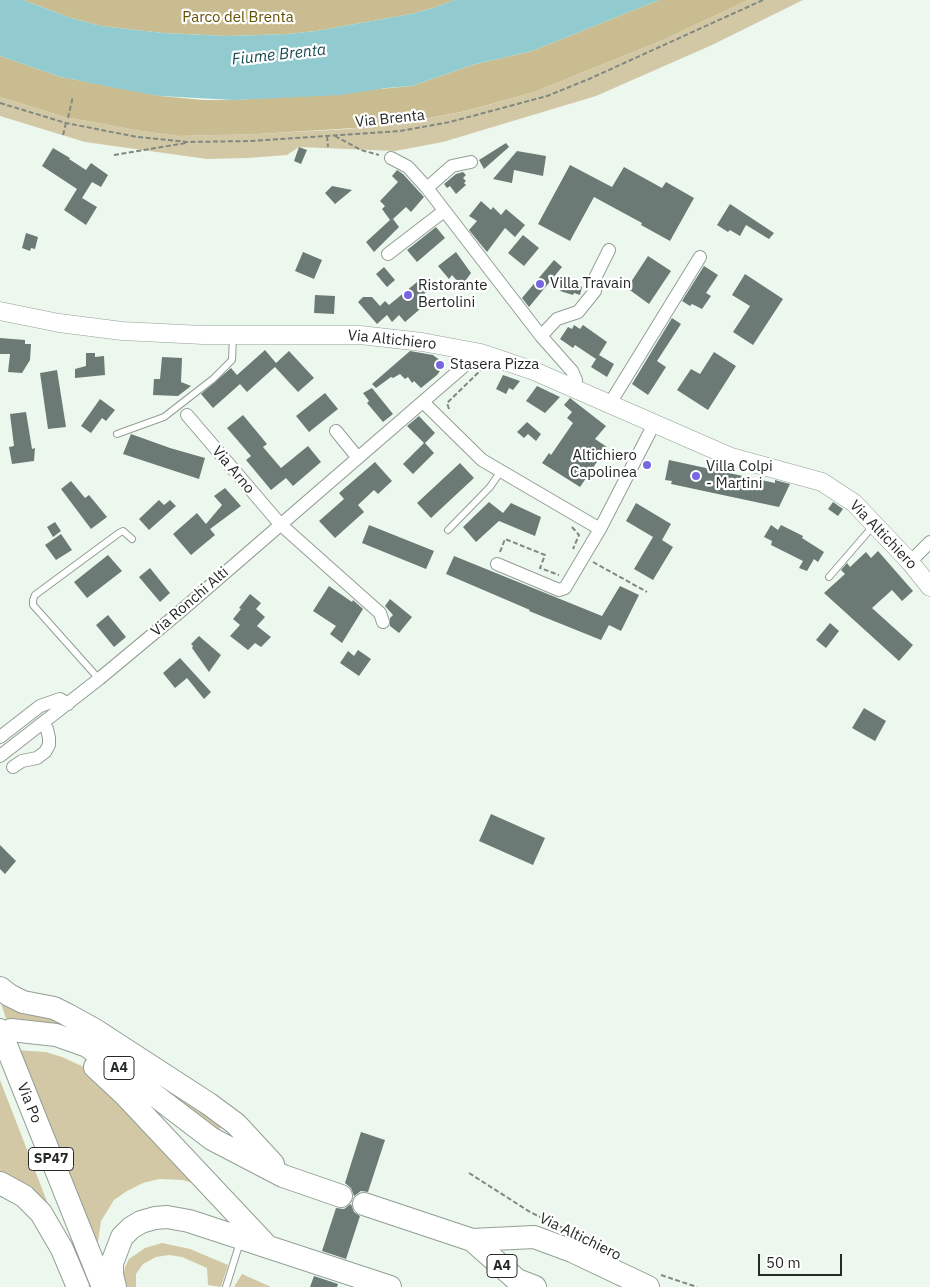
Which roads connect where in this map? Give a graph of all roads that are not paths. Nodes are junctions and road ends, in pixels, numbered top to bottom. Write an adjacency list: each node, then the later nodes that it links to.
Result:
1 (391, 158): 3 (street)
2 (471, 162): 3 (street)
3 (427, 188): 4 (street)
4 (444, 211): 6 (street); 10 (street)
5 (609, 250): 10 (street)
6 (388, 254)
7 (700, 257): 14 (street)
8 (0, 311): 9 (street, Via Altichiero)
9 (233, 334): 11 (street, Via Altichiero); 18 (lane)
10 (541, 336): 12 (street)
11 (471, 351): 12 (street, Via Altichiero); 13 (street, Via Ronchi Alti)
12 (573, 389): 14 (street, Via Altichiero)
13 (423, 402): 19 (street, Via Ronchi Alti); 20 (street)
14 (609, 405): 16 (street, Via Altichiero)
15 (187, 415): 21 (street, Via Arno)
16 (654, 424): 22 (street, Via Altichiero); 23 (street)
17 (336, 431): 19 (street)
18 (117, 434)
19 (358, 458): 21 (street, Via Ronchi Alti)
20 (501, 471): 23 (street); 24 (lane)
21 (280, 524): 31 (street); 32 (street, Via Ronchi Alti)
22 (875, 524): 28 (street, Via Altichiero); 29 (lane)
23 (600, 529): 27 (street)
24 (448, 530)
25 (132, 539): 32 (lane)
26 (930, 542): 28 (street)
27 (498, 560)
28 (910, 562): 30 (street, Via Altichiero)
29 (830, 577)
30 (930, 587)
31 (383, 622)
32 (100, 679): 33 (street, Via Ronchi Alti)
33 (68, 704): 34 (street, Via Ronchi Alti); 35 (street)
34 (43, 724): 36 (street, Via Ronchi Alti); 37 (street)
35 (0, 737)
36 (0, 756)
37 (13, 767)
38 (0, 988): 41 (highway)
39 (9, 1035): 41 (highway, A4); 47 (highway); 51 (highway, Via Po / SP47)
40 (0, 1065): 50 (highway, Via Po / SP47)
41 (283, 1176): 43 (highway, A4)
42 (0, 1182): 49 (highway)
43 (341, 1196)
44 (364, 1204): 46 (highway, A4)
45 (241, 1239): 47 (highway); 52 (highway); 53 (lane)
46 (472, 1240): 48 (highway); 55 (highway, A4)
47 (269, 1248): 54 (highway)
48 (654, 1281)
49 (78, 1287)
50 (88, 1287)
51 (103, 1287)
52 (115, 1287)
53 (226, 1287)
54 (390, 1287)
55 (535, 1287)

